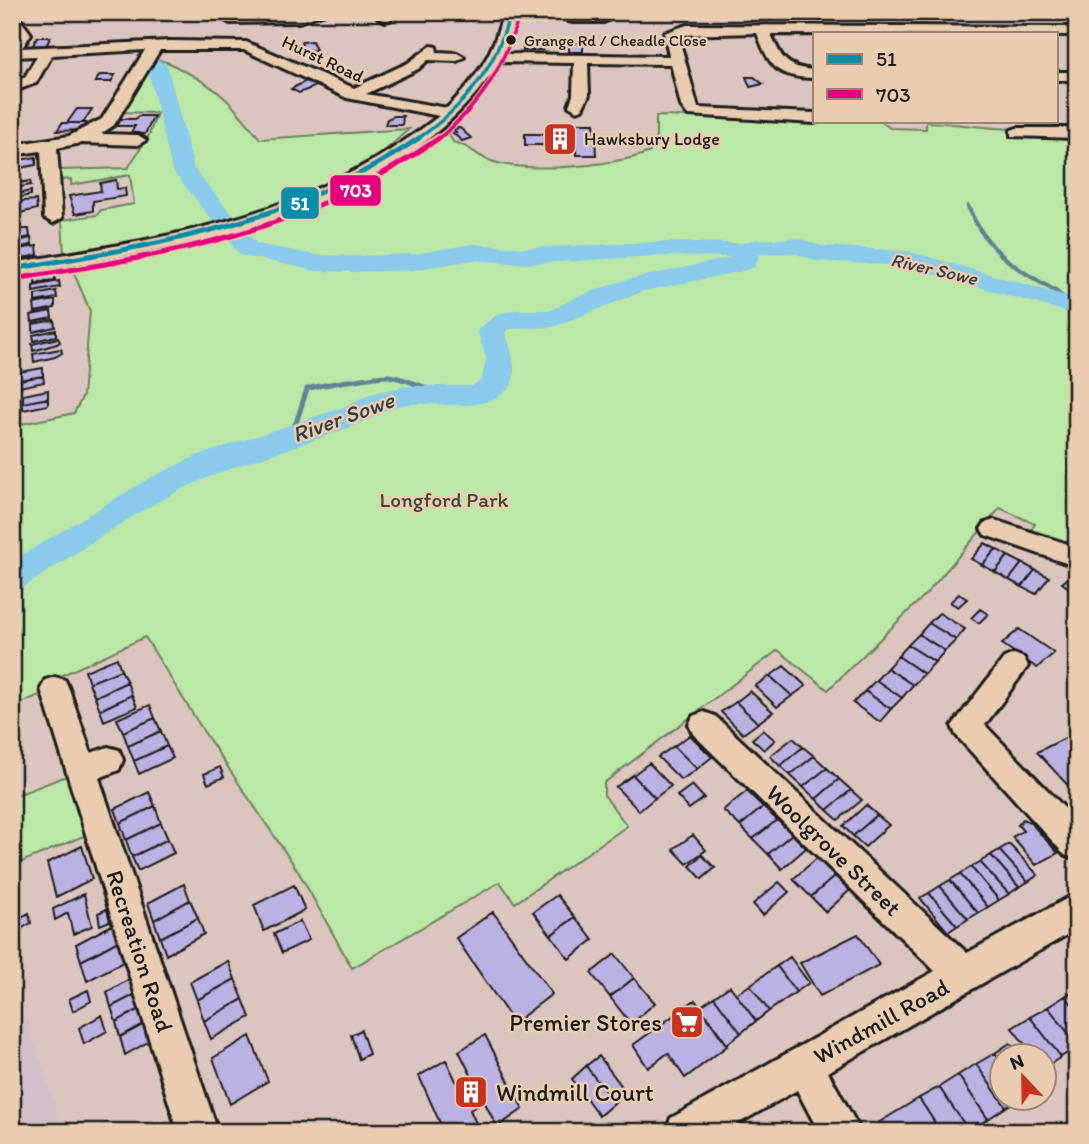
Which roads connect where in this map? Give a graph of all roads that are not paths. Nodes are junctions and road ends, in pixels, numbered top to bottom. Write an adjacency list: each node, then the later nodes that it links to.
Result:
1 (322, 12): 6 (street)
2 (510, 12): 17 (street)
3 (570, 12): 4 (street)
4 (604, 12)
5 (13, 15): 14 (street)
6 (232, 16): 11 (street)
7 (666, 21): 9 (street)
8 (762, 29): 9 (street); 10 (street); 20 (street)
9 (678, 30): 19 (street)
10 (997, 32)
11 (220, 44): 12 (street, Hurst Road); 24 (street, Hurst Road)
12 (155, 46): 13 (street, Hurst Road); 30 (street)
13 (47, 51): 14 (street, Hurst Road); 23 (street)
14 (12, 52)
15 (429, 53): 16 (street); 24 (street)
16 (457, 57)
17 (496, 58): 18 (street); 26 (street)
18 (581, 60): 19 (street); 25 (street)
19 (676, 60): 27 (street)
20 (813, 74)
21 (1058, 76): 22 (street)
22 (1077, 76)
23 (12, 88)
24 (352, 95): 26 (street, Hurst Road)
25 (576, 108)
26 (450, 113): 35 (street)
27 (813, 118)
28 (1017, 133): 29 (street)
29 (1077, 133)
30 (80, 138): 31 (street); 32 (street)
31 (138, 140)
32 (49, 145): 33 (street); 34 (street)
33 (12, 150)
34 (53, 218)
35 (243, 224): 36 (street)
36 (12, 269)
37 (994, 529): 38 (street)
38 (1077, 557)
39 (1014, 666): 42 (street)
40 (55, 689): 46 (street, Recreation Road)
41 (704, 725): 44 (street, Woolgrove Street)
42 (1077, 844)
43 (1077, 910): 44 (street, Windmill Road)
44 (964, 975): 45 (street, Windmill Road)
45 (803, 1064): 47 (street, Windmill Road); 48 (street)
46 (198, 1132)
47 (685, 1132)
48 (841, 1132)

